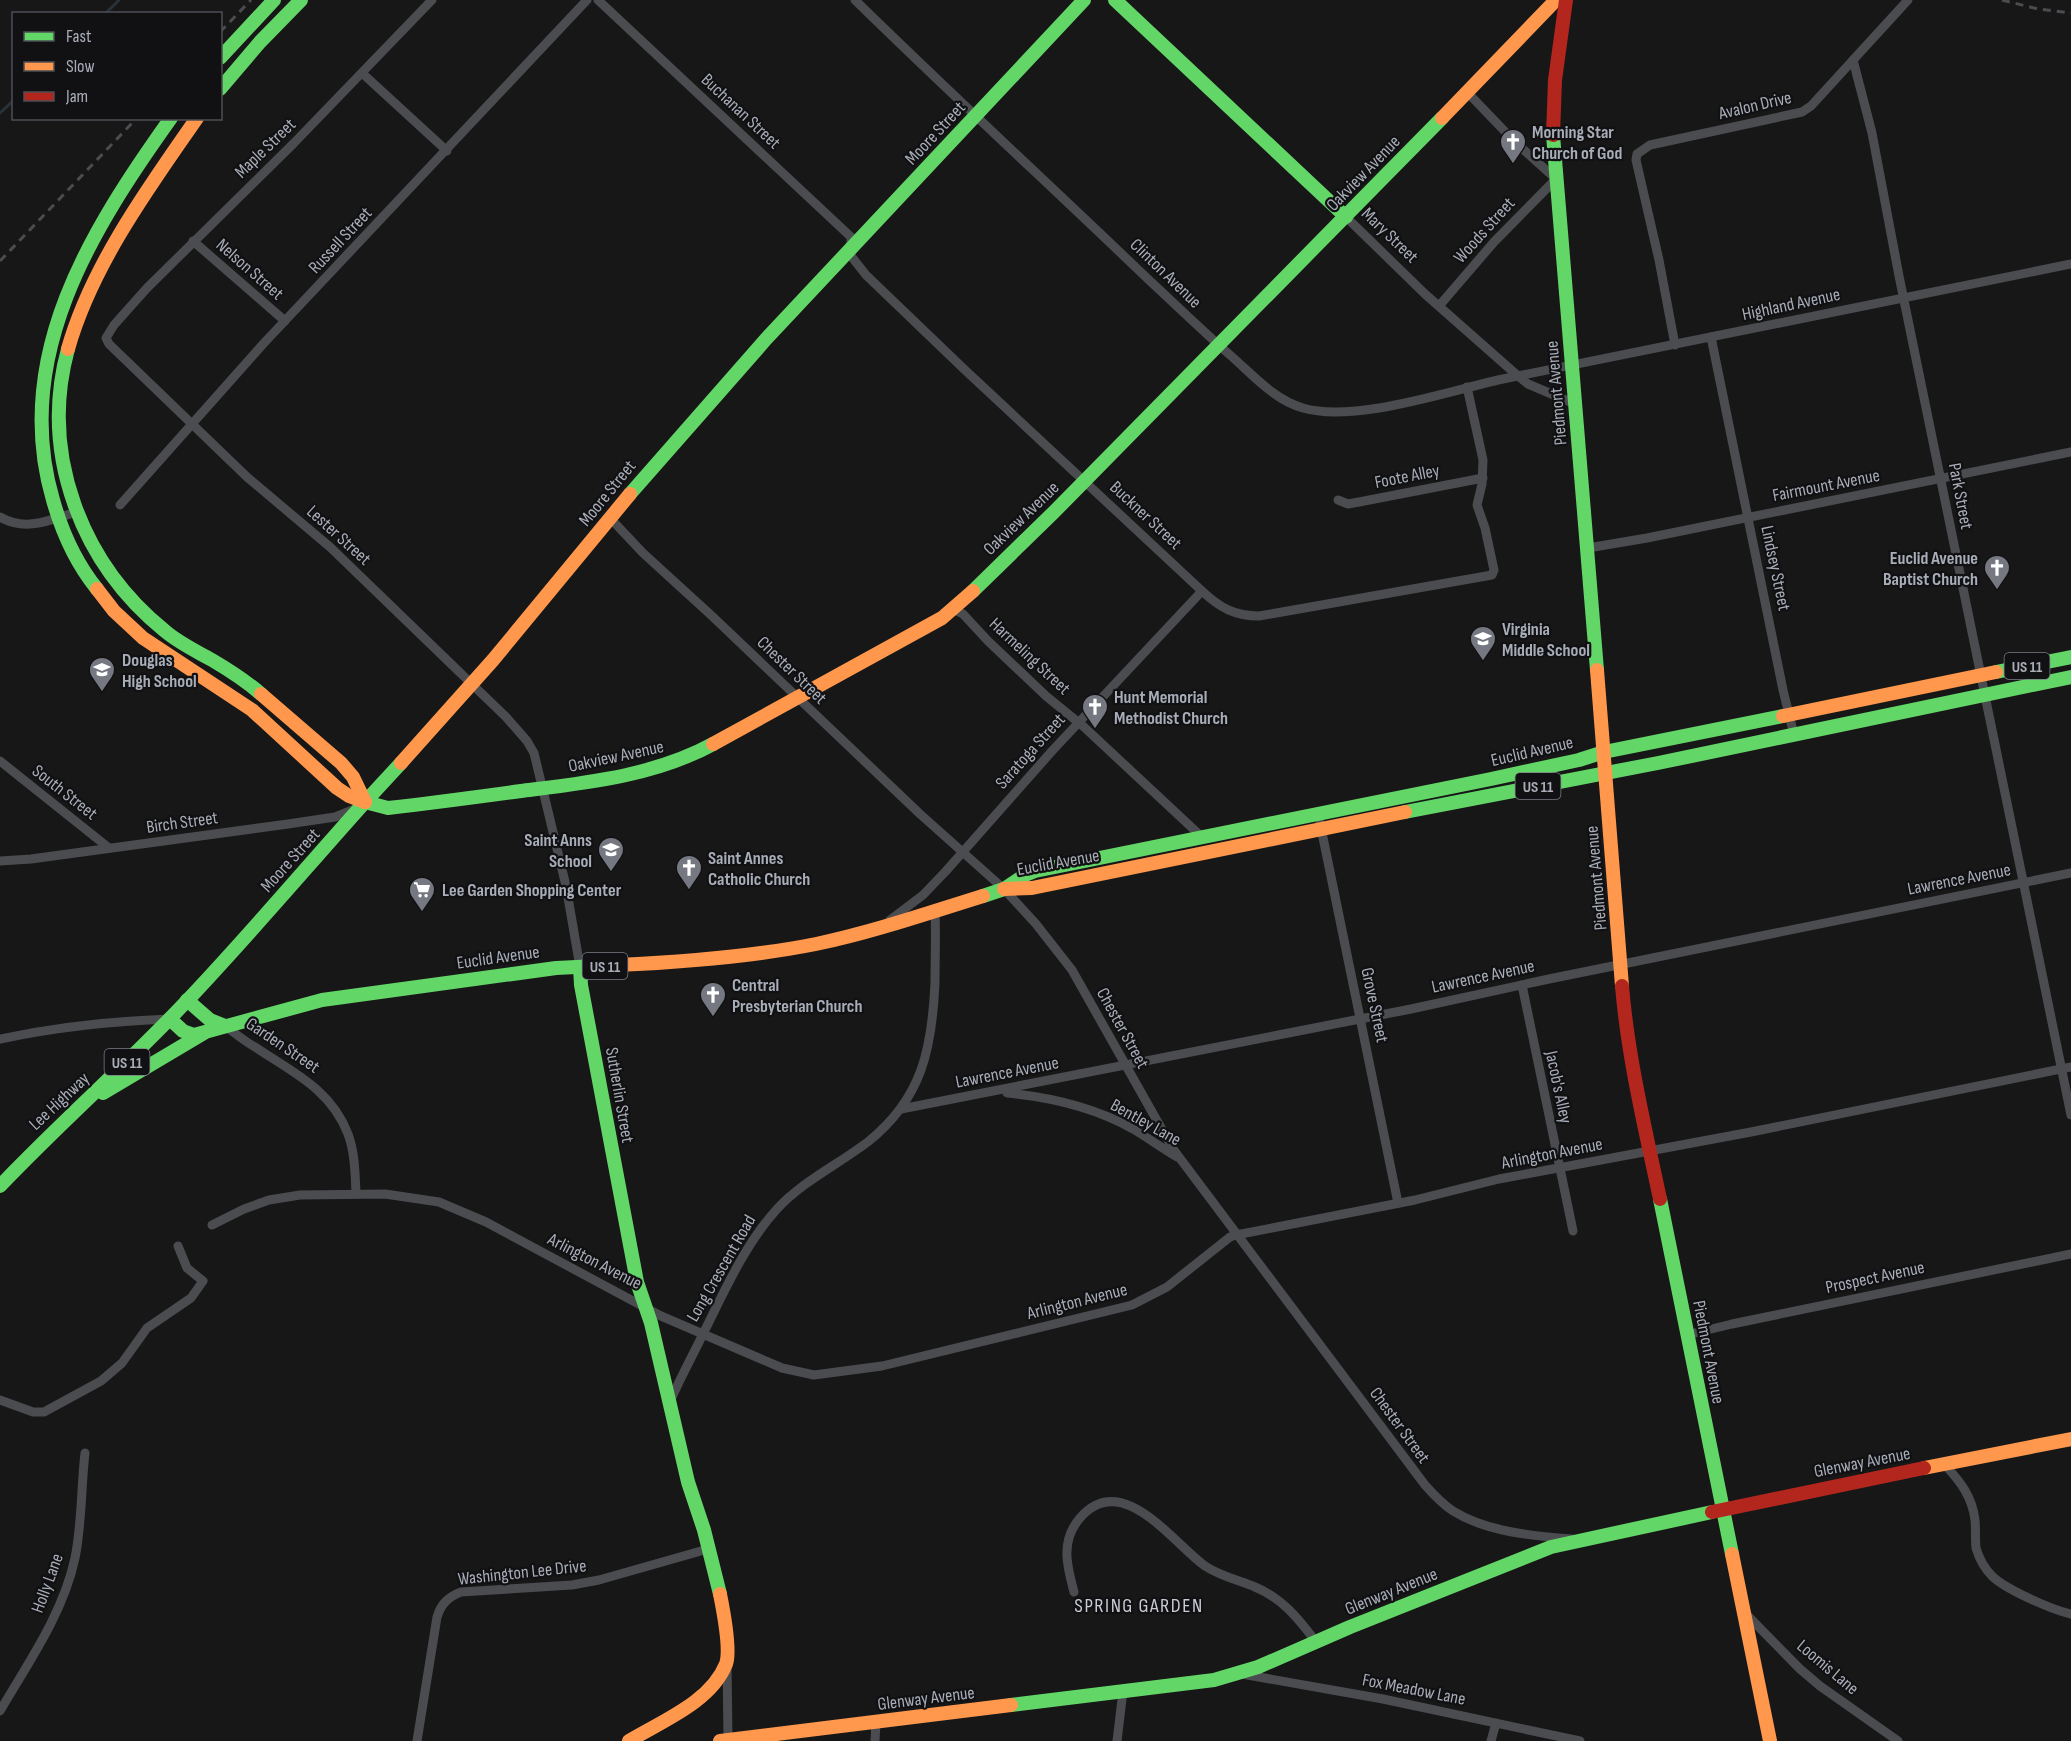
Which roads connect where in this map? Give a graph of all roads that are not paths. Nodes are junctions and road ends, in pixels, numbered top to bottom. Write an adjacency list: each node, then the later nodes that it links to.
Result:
1 (274, 0): 12 (main road)
2 (301, 0): 15 (main road)
3 (432, 0): 14 (street, Maple Street)
4 (587, 0): 20 (street, Russell Street)
5 (598, 0): 24 (street, Buchanan Street)
6 (855, 0): 17 (street, Clinton Avenue)
7 (1084, 0): 17 (main road, Moore Street)
8 (1115, 0): 22 (main road, Mary Street)
9 (1556, 0): 16 (main road, Oakview Avenue)
10 (1566, 0): 21 (main road, Piedmont Avenue)
11 (1908, 0): 13 (street, Avalon Drive)
12 (222, 56)
13 (1853, 60): 26 (street, Park Street); 32 (street, Avalon Drive)
14 (362, 73): 20 (street); 23 (street, Maple Street)
15 (222, 87)
16 (1467, 92): 21 (street); 22 (main road, Oakview Avenue)
17 (976, 115): 24 (main road, Moore Street); 31 (street, Clinton Avenue)
18 (170, 120): 46 (main road, Oakview Avenue)
19 (195, 120): 44 (main road)
20 (447, 151): 29 (street, Russell Street)
21 (1556, 179): 27 (street, Woods Street); 33 (main road, Piedmont Avenue)
22 (1346, 217): 27 (street, Mary Street); 31 (main road, Oakview Avenue)
23 (193, 241): 28 (street, Maple Street); 29 (street, Nelson Street)
24 (851, 250): 41 (street, Buckner Street); 47 (main road, Moore Street)
25 (2071, 264): 26 (street, Highland Avenue)
26 (1904, 298): 30 (street, Highland Avenue); 40 (street, Park Street)
27 (1439, 306): 34 (street, Mary Street)
28 (120, 319): 37 (street, Lester Street)
29 (285, 321): 37 (street, Russell Street)
30 (1711, 337): 32 (street, Highland Avenue); 48 (street, Lindsey Street)
31 (1219, 345): 35 (street, Clinton Avenue); 41 (main road, Oakview Avenue)
32 (1675, 345): 33 (street, Highland Avenue)
33 (1572, 366): 34 (street, Highland Avenue); 36 (main road, Piedmont Avenue)
34 (1518, 376): 35 (street, Clinton Avenue); 36 (street, Mary Street)
35 (1467, 387): 39 (street)
36 (1575, 404): 49 (main road, Piedmont Avenue)
37 (192, 423): 43 (street, Russell Street); 55 (street, Lester Street)
38 (2071, 452): 40 (street, Fairmount Avenue)
39 (1483, 478): 42 (street, Foote Alley); 50 (street, Buckner Street)
40 (1941, 479): 48 (street, Fairmount Avenue); 53 (street, Park Street)
41 (1084, 481): 50 (street, Buckner Street); 51 (main road, Oakview Avenue)
42 (1338, 500)
43 (120, 505)
44 (76, 512): 46 (street); 66 (main road)
45 (0, 517): 46 (street)
46 (57, 518): 66 (main road, Oakview Avenue)
47 (610, 518): 55 (main road, Moore Street); 57 (street, Chester Street)
48 (1748, 518): 49 (street, Fairmount Avenue); 58 (street, Lindsey Street)
49 (1588, 548): 61 (main road, Piedmont Avenue)
50 (1202, 591): 59 (street, Saratoga Street)
51 (953, 609): 57 (main road, Oakview Avenue); 59 (street, Harmeling Street)
52 (2071, 657): 53 (main road, Euclid Avenue / US 11)
53 (1982, 676): 56 (street, Park Street); 58 (main road, Euclid Avenue / US 11)
54 (2071, 678): 56 (main road, Euclid Avenue / US 11)
55 (471, 684): 64 (street, Lester Street); 66 (main road, Moore Street)
56 (1986, 695): 60 (main road, Euclid Avenue / US 11); 78 (street, Park Street)
57 (797, 698): 64 (main road, Oakview Avenue); 73 (street, Chester Street)
58 (1789, 715): 60 (street, Lindsey Street); 61 (main road, Euclid Avenue / US 11)
59 (1079, 722): 70 (street, Harmeling Street); 73 (street, Saratoga Street)
60 (1794, 735): 63 (main road, Euclid Avenue / US 11)
61 (1604, 752): 63 (main road, Piedmont Avenue); 65 (main road, Euclid Avenue / US 11)
62 (0, 761): 71 (street, South Street)
63 (1606, 773): 67 (main road, Euclid Avenue / US 11); 82 (main road, Piedmont Avenue)
64 (544, 788): 66 (main road, Oakview Avenue); 83 (street, Sutherlin Street)
65 (1414, 794): 67 (street); 68 (main road, Euclid Avenue / US 11)
66 (365, 802): 71 (street, Birch Street); 85 (main road, Moore Street)
67 (1417, 810): 69 (main road, Euclid Avenue / US 11)
68 (1318, 813): 69 (street, Grove Street); 70 (main road, Euclid Avenue / US 11)
69 (1322, 828): 72 (main road, Euclid Avenue / US 11); 86 (street, Grove Street)
70 (1202, 837): 72 (street, Harmeling Street); 74 (main road, Euclid Avenue / US 11)
71 (109, 848): 75 (street, Birch Street)
72 (1216, 850): 76 (main road, Euclid Avenue / US 11)
73 (964, 851): 79 (street, Chester Street); 81 (street, Saratoga Street)
74 (1106, 857): 76 (street); 79 (main road, Euclid Avenue / US 11)
75 (0, 861)
76 (1112, 871): 79 (main road, Euclid Avenue / US 11)
77 (2071, 873): 78 (street, Lawrence Avenue)
78 (2023, 882): 82 (street, Lawrence Avenue); 92 (street, Park Street)
79 (1004, 889): 80 (main road, Euclid Avenue / US 11); 91 (street, Chester Street)
80 (935, 910): 81 (main road, Euclid Avenue / US 11); 95 (street, Long Crescent Road)
81 (879, 928): 83 (main road, Euclid Avenue / US 11)
82 (1621, 965): 84 (street, Lawrence Avenue); 97 (main road, Piedmont Avenue)
83 (580, 967): 88 (main road, Euclid Avenue / US 11); 108 (main road, Sutherlin Street)
84 (1522, 985): 86 (street, Lawrence Avenue); 99 (street, Jacob's Alley)
85 (188, 1000): 87 (main road, Moore Street); 88 (main road)
86 (1360, 1018): 91 (street, Lawrence Avenue); 102 (street, Grove Street)
87 (170, 1019): 89 (main road); 90 (street); 94 (main road, Lee Highway / US 11)
88 (225, 1026): 89 (main road, Euclid Avenue / US 11); 101 (street, Garden Street)
89 (204, 1033): 94 (main road, Euclid Avenue)
90 (0, 1038)
91 (1126, 1065): 93 (street, Lawrence Avenue); 98 (street, Chester Street)
92 (2066, 1068): 96 (street, Park Street); 97 (street, Arlington Avenue)
93 (989, 1093): 95 (street, Lawrence Avenue); 98 (street, Bentley Lane)
94 (84, 1104): 100 (main road, Lee Highway / US 11)
95 (901, 1109): 109 (street, Long Crescent Road)
96 (2071, 1115)
97 (1650, 1151): 99 (street, Arlington Avenue); 110 (main road, Piedmont Avenue)
98 (1181, 1160): 105 (street, Chester Street)
99 (1559, 1168): 102 (street, Arlington Avenue); 104 (street, Jacob's Alley)
100 (0, 1186)
101 (356, 1193): 103 (street, Arlington Avenue); 108 (street, Arlington Avenue)
102 (1398, 1203): 105 (street, Arlington Avenue)
103 (212, 1225)
104 (1573, 1231)
105 (1236, 1235): 109 (street, Arlington Avenue); 117 (street, Chester Street)
106 (178, 1246): 111 (street)
107 (2071, 1254): 110 (street, Prospect Avenue)
108 (645, 1306): 109 (street, Arlington Avenue); 112 (main road, Sutherlin Street)
109 (704, 1334): 112 (street, Long Crescent Road)
110 (1687, 1335): 116 (main road, Piedmont Avenue)
111 (0, 1400)
112 (669, 1406): 118 (main road)
113 (2071, 1439): 115 (main road, Glenway Avenue)
114 (85, 1453): 126 (street, Holly Lane)
115 (1944, 1464): 116 (main road, Glenway Avenue); 121 (street)
116 (1723, 1510): 117 (main road, Glenway Avenue); 120 (main road, Piedmont Avenue)
117 (1584, 1540): 122 (main road, Glenway Avenue)
118 (708, 1549): 123 (main road); 130 (street, Washington Lee Drive)
119 (1074, 1592): 122 (street)
120 (1743, 1611): 137 (main road, Piedmont Avenue); 138 (street, Loomis Lane)
121 (2071, 1614)
122 (1316, 1642): 124 (main road, Glenway Avenue)
123 (727, 1662): 129 (street); 131 (main road)
124 (1240, 1673): 125 (main road, Glenway Avenue); 128 (street, Fox Meadow Lane)
125 (1123, 1691): 127 (main road, Glenway Avenue); 134 (street)
126 (0, 1711)
127 (876, 1722): 129 (main road, Glenway Avenue); 133 (street)
128 (1496, 1723): 135 (street); 136 (street, Fox Meadow Lane)
129 (728, 1740): 132 (main road, Glenway Avenue)
130 (417, 1741)
131 (629, 1741)
132 (720, 1741)
133 (875, 1741)
134 (1118, 1741)
135 (1491, 1741)
136 (1581, 1741)
137 (1770, 1741)
138 (1898, 1741)

